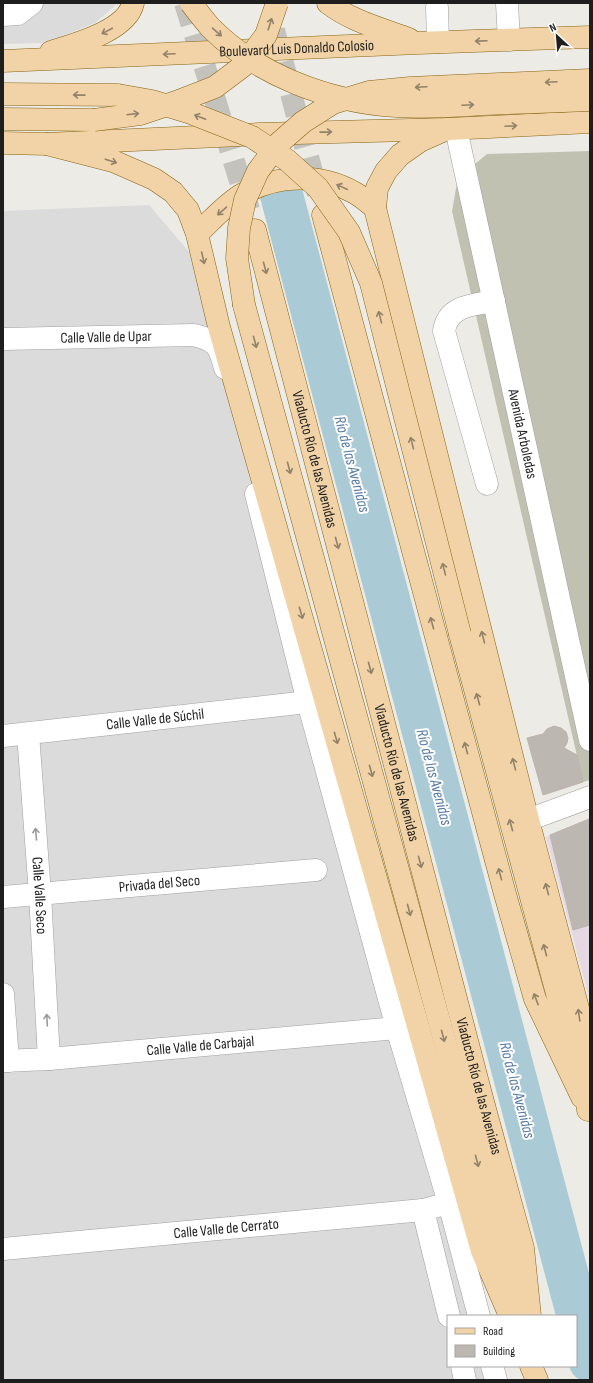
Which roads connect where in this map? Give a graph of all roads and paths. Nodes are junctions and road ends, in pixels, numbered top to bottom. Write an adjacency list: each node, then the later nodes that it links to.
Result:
1 (133, 3): 12 (main road, one-way to 12)
2 (191, 3): 16 (main road, one-way to 16, bridge)
3 (276, 3): 17 (main road, one-way to 3, bridge)
4 (328, 3): 11 (main road)
5 (32, 4): 8 (street)
6 (507, 4): 10 (street)
7 (437, 7): 11 (street)
8 (3, 15)
9 (590, 37): 10 (main road, Boulevard Luis Donaldo Colosio)
10 (509, 40): 11 (main road, Boulevard Luis Donaldo Colosio, one-way to 11)
11 (428, 42): 12 (main road, Boulevard Luis Donaldo Colosio, one-way to 12)
12 (30, 60): 13 (main road, Boulevard Luis Donaldo Colosio)
13 (3, 62)
14 (590, 80): 49 (main road, one-way to 49, bridge)
15 (3, 94): 42 (main road, one-way to 15, bridge)
16 (590, 100)
17 (3, 119)
18 (590, 122): 19 (main road, one-way to 18)
19 (452, 129): 21 (main road, one-way to 19); 22 (main road); 26 (street, Avenida Arboledas)
20 (3, 143): 21 (main road)
21 (46, 144): 25 (main road, one-way to 25)
22 (375, 208): 25 (main road, one-way to 25); 34 (main road, one-way to 22)
23 (323, 215): 42 (main road, one-way to 23)
24 (256, 230): 50 (main road, Viaducto Río de las Avenidas, one-way to 50)
25 (197, 234): 48 (main road, one-way to 48)
26 (494, 302): 28 (street); 32 (street, Avenida Arboledas)
27 (3, 339): 29 (street, Calle Valle de Upar)
28 (487, 484)
29 (308, 702): 30 (street, Calle Valle de Súchil); 39 (street)
30 (28, 734): 31 (street, Calle Valle de Súchil); 36 (street, Calle Valle Seco, one-way to 30)
31 (3, 736)
32 (590, 740)
33 (590, 797): 34 (street)
34 (528, 820): 42 (main road, one-way to 34)
35 (316, 870): 36 (street, Privada del Seco)
36 (40, 894): 37 (street, Privada del Seco); 40 (street, Calle Valle Seco, one-way to 36)
37 (3, 897)
38 (3, 994): 41 (street)
39 (397, 1028): 40 (street, Calle Valle de Carbajal); 43 (street)
40 (49, 1058): 41 (street, Calle Valle de Carbajal)
41 (5, 1061)
42 (589, 1113)
43 (449, 1203): 44 (street, Calle Valle de Cerrato); 47 (street)
44 (423, 1210): 45 (street, Calle Valle de Cerrato); 46 (street)
45 (3, 1249)
46 (449, 1315)
47 (479, 1315)
48 (510, 1315)
49 (520, 1315)
50 (530, 1315)
51 (462, 1367): 54 (street)
52 (492, 1367): 55 (street)
53 (533, 1367): 56 (main road)
54 (465, 1380)
55 (496, 1380)
56 (537, 1380)

